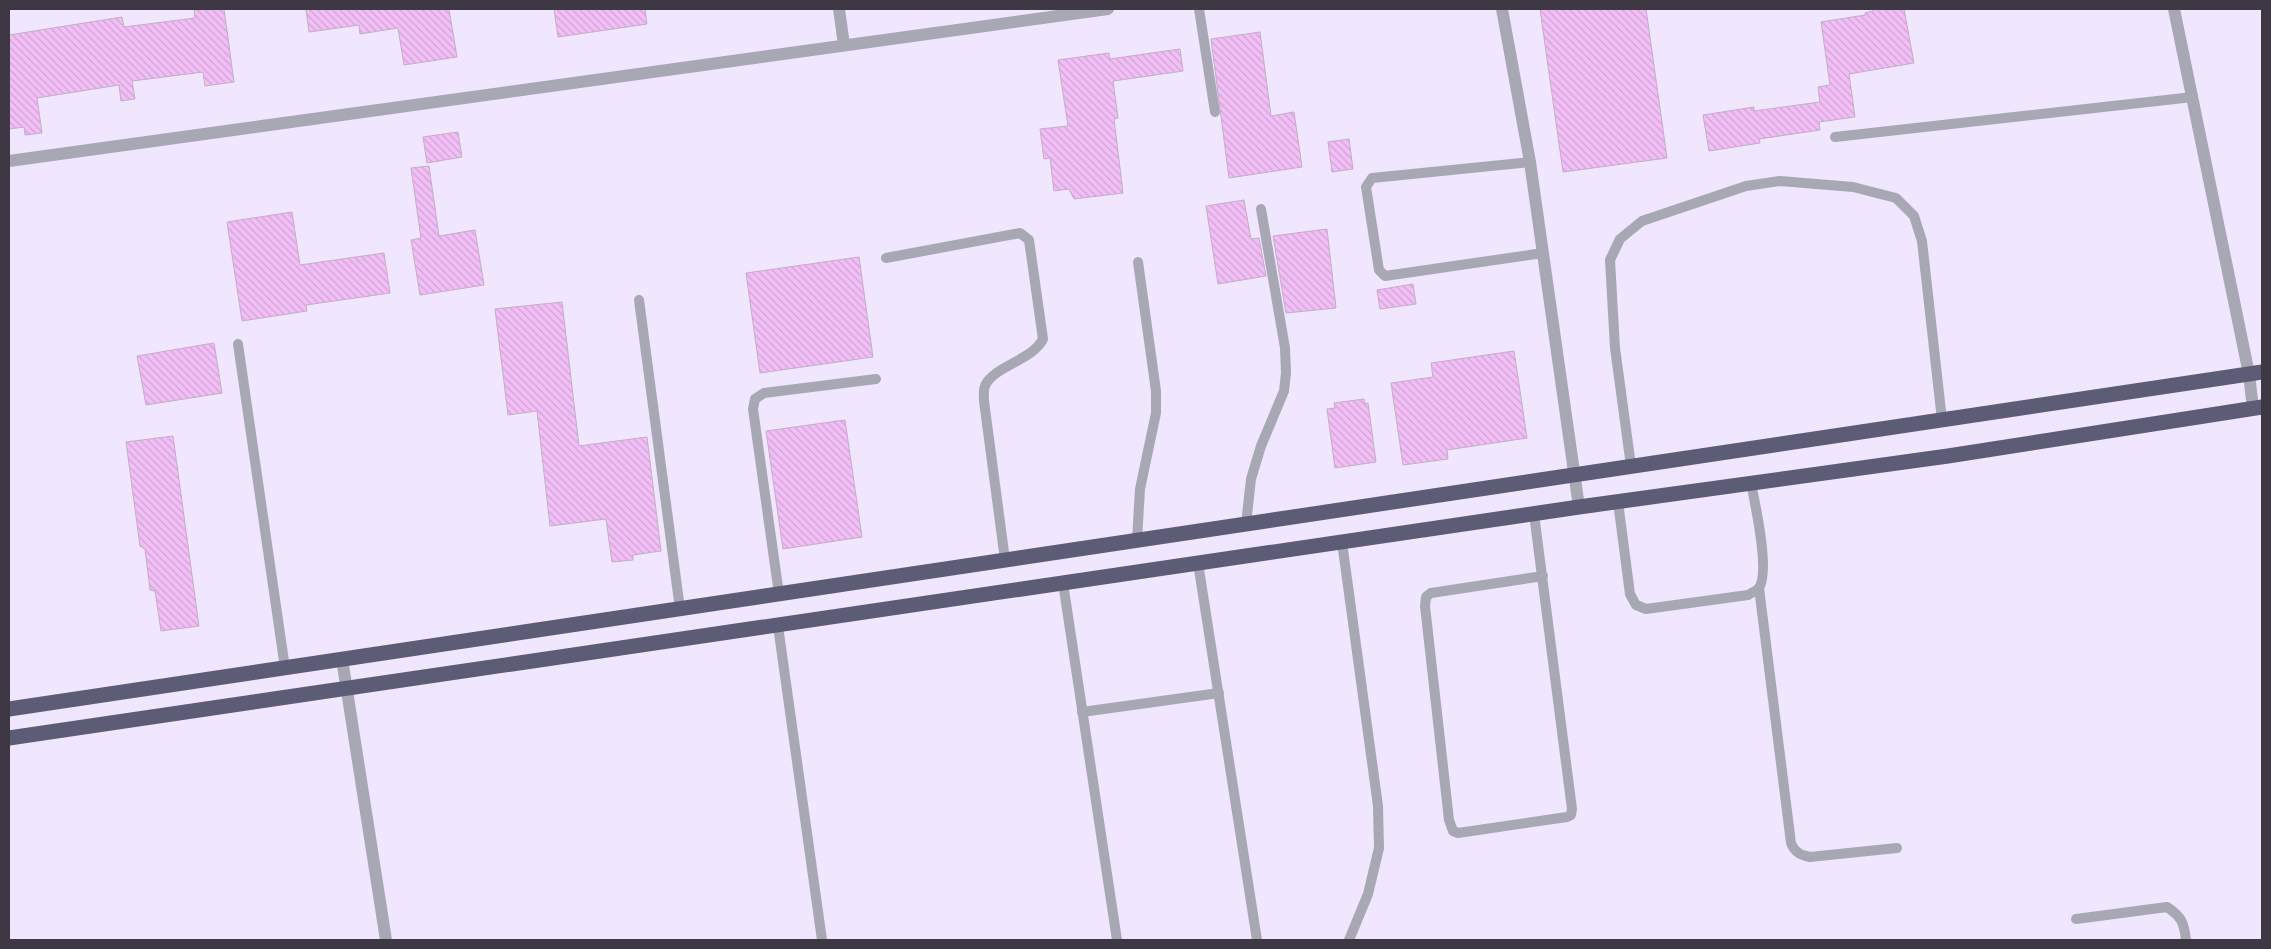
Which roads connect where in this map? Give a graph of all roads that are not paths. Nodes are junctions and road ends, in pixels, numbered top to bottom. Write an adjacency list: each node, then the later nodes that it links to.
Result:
1 (839, 9): 6 (street)
2 (1108, 9): 6 (street)
3 (1199, 9): 8 (lane)
4 (1502, 9): 11 (street)
5 (2174, 9): 7 (street)
6 (844, 45): 10 (street)
7 (2192, 97): 9 (lane); 18 (street)
8 (1215, 112)
9 (1835, 137)
10 (9, 161)
11 (1530, 162): 13 (street); 13 (lane)
12 (1261, 209): 28 (lane)
13 (1543, 253): 23 (street)
14 (886, 258): 31 (lane)
15 (1138, 262): 29 (lane)
16 (639, 300): 37 (lane)
17 (238, 344): 40 (lane)
18 (2256, 372): 20 (street); 21 (highway)
19 (876, 379): 36 (lane)
20 (2257, 408): 24 (highway)
21 (1942, 420): 22 (highway); 22 (lane)
22 (1631, 466): 23 (highway)
23 (1574, 475): 26 (street); 28 (highway)
24 (1752, 483): 25 (highway); 35 (lane)
25 (1618, 502): 26 (highway); 35 (lane)
26 (1579, 507): 27 (highway)
27 (1534, 514): 30 (highway); 33 (lane)
28 (1246, 524): 29 (highway)
29 (1137, 540): 31 (highway)
30 (1342, 542): 32 (highway); 52 (lane)
31 (1006, 560): 36 (highway)
32 (1198, 563): 34 (highway); 42 (lane)
33 (1543, 576): 33 (lane)
34 (1063, 583): 38 (highway); 44 (lane)
35 (1759, 588): 46 (lane)
36 (779, 594): 37 (highway)
37 (680, 609): 39 (highway)
38 (778, 626): 41 (highway); 49 (lane)
39 (342, 660): 40 (highway); 41 (street)
40 (284, 668): 43 (highway)
41 (346, 688): 45 (highway); 48 (street)
42 (1219, 693): 44 (lane); 51 (lane)
43 (9, 709)
44 (1082, 712): 50 (lane)
45 (9, 738)
46 (1897, 848)
47 (2076, 919): 53 (lane)
48 (386, 940)
49 (822, 940)
50 (1117, 940)
51 (1257, 940)
52 (1349, 940)
53 (2186, 940)

